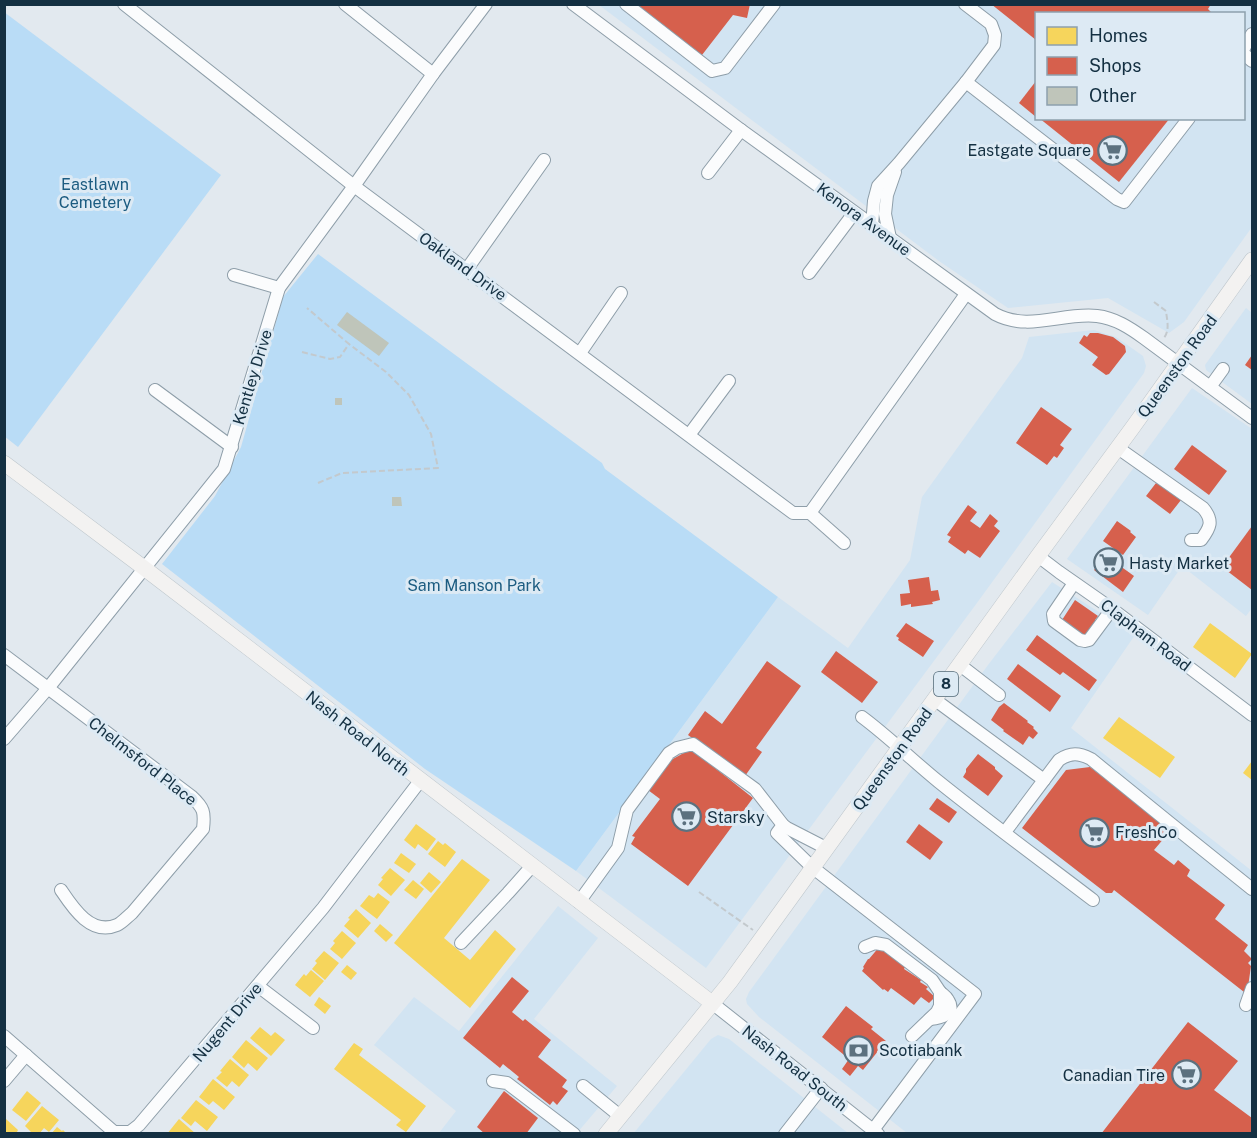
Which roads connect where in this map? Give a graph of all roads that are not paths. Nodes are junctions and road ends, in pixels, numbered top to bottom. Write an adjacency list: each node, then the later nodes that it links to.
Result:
1 (124, 4): 15 (street, Oakland Drive)
2 (345, 4): 8 (street)
3 (486, 4): 8 (street, Kentley Drive)
4 (573, 4): 11 (street, Kenora Avenue)
5 (626, 4): 6 (street)
6 (774, 4)
7 (965, 4): 9 (street)
8 (433, 74): 15 (street, Kentley Drive)
9 (966, 82): 10 (street); 13 (street)
10 (1187, 120)
11 (741, 130): 14 (street); 16 (street, Kenora Avenue)
12 (544, 160): 20 (street)
13 (899, 163): 17 (street); 18 (street)
14 (708, 173)
15 (354, 186): 20 (street, Oakland Drive); 23 (street, Kentley Drive)
16 (855, 213): 17 (street, Kenora Avenue); 21 (street)
17 (872, 225): 18 (street, Kenora Avenue)
18 (890, 238): 25 (street, Kenora Avenue)
19 (1252, 260): 27 (main road, Queenston Road / 8)
20 (467, 269): 26 (street, Oakland Drive)
21 (809, 273)
22 (234, 275): 23 (street)
23 (279, 288): 34 (street, Kentley Drive)
24 (621, 293): 26 (street)
25 (966, 294): 27 (street, Kenora Avenue); 37 (street)
26 (580, 353): 33 (street, Oakland Drive)
27 (1179, 364): 30 (street, Kenora Avenue); 35 (main road, Queenston Road / 8)
28 (1223, 369): 30 (street)
29 (729, 381): 33 (street)
30 (1210, 387): 32 (street, Kenora Avenue)
31 (155, 390): 34 (street)
32 (1252, 418)
33 (689, 435): 37 (street, Oakland Drive)
34 (232, 447): 41 (street, Kentley Drive)
35 (1118, 448): 38 (street); 40 (main road, Queenston Road / 8)
36 (4, 463): 41 (main road, Nash Road North)
37 (810, 513): 39 (street, Oakland Drive)
38 (1191, 540)
39 (844, 543)
40 (1038, 556): 42 (street, Clapham Road); 45 (main road, Queenston Road / 8)
41 (144, 568): 46 (street, Kentley Drive); 54 (main road, Nash Road North)
42 (1074, 582): 43 (street, Clapham Road); 43 (street)
43 (1112, 609): 49 (street, Clapham Road)
44 (4, 655): 46 (street)
45 (960, 665): 47 (street); 48 (main road, Queenston Road / 8)
46 (49, 687): 51 (street, Kentley Drive); 61 (street, Chelmsford Place)
47 (999, 695)
48 (934, 699): 52 (main road, Queenston Road / 8); 53 (street)
49 (1252, 715)
50 (862, 717): 52 (street)
51 (4, 739)
52 (899, 749): 56 (street); 57 (main road, Queenston Road / 8)
53 (1044, 780): 56 (street); 60 (street)
54 (420, 781): 58 (main road, Nash Road North); 66 (street, Nugent Drive)
55 (780, 829): 57 (street); 59 (street); 63 (street)
56 (1005, 832): 62 (street)
57 (826, 848): 59 (main road, Queenston Road / 8)
58 (532, 866): 63 (main road, Nash Road North); 64 (street)
59 (812, 867): 68 (main road, Queenston Road / 8); 79 (street)
60 (1252, 888)
61 (61, 890)
62 (1093, 900)
63 (579, 902): 68 (main road, Nash Road North)
64 (460, 943)
65 (865, 947): 72 (street)
66 (258, 986): 70 (street); 73 (street, Nugent Drive)
67 (1252, 988): 69 (street)
68 (712, 1003): 77 (street, Nash Road South); 78 (main road, Queenston Road / 8)
69 (1246, 1005)
70 (313, 1028)
71 (4, 1036): 73 (street, Nugent Drive)
72 (912, 1036)
73 (26, 1055): 74 (street)
74 (4, 1081)
75 (493, 1081): 80 (street)
76 (582, 1086): 78 (street)
77 (821, 1088): 79 (street, Nash Road South); 82 (street)
78 (620, 1116): 81 (main road, Queenston Road / 8)
79 (875, 1132)
80 (574, 1134)
81 (606, 1134)
82 (785, 1134)

